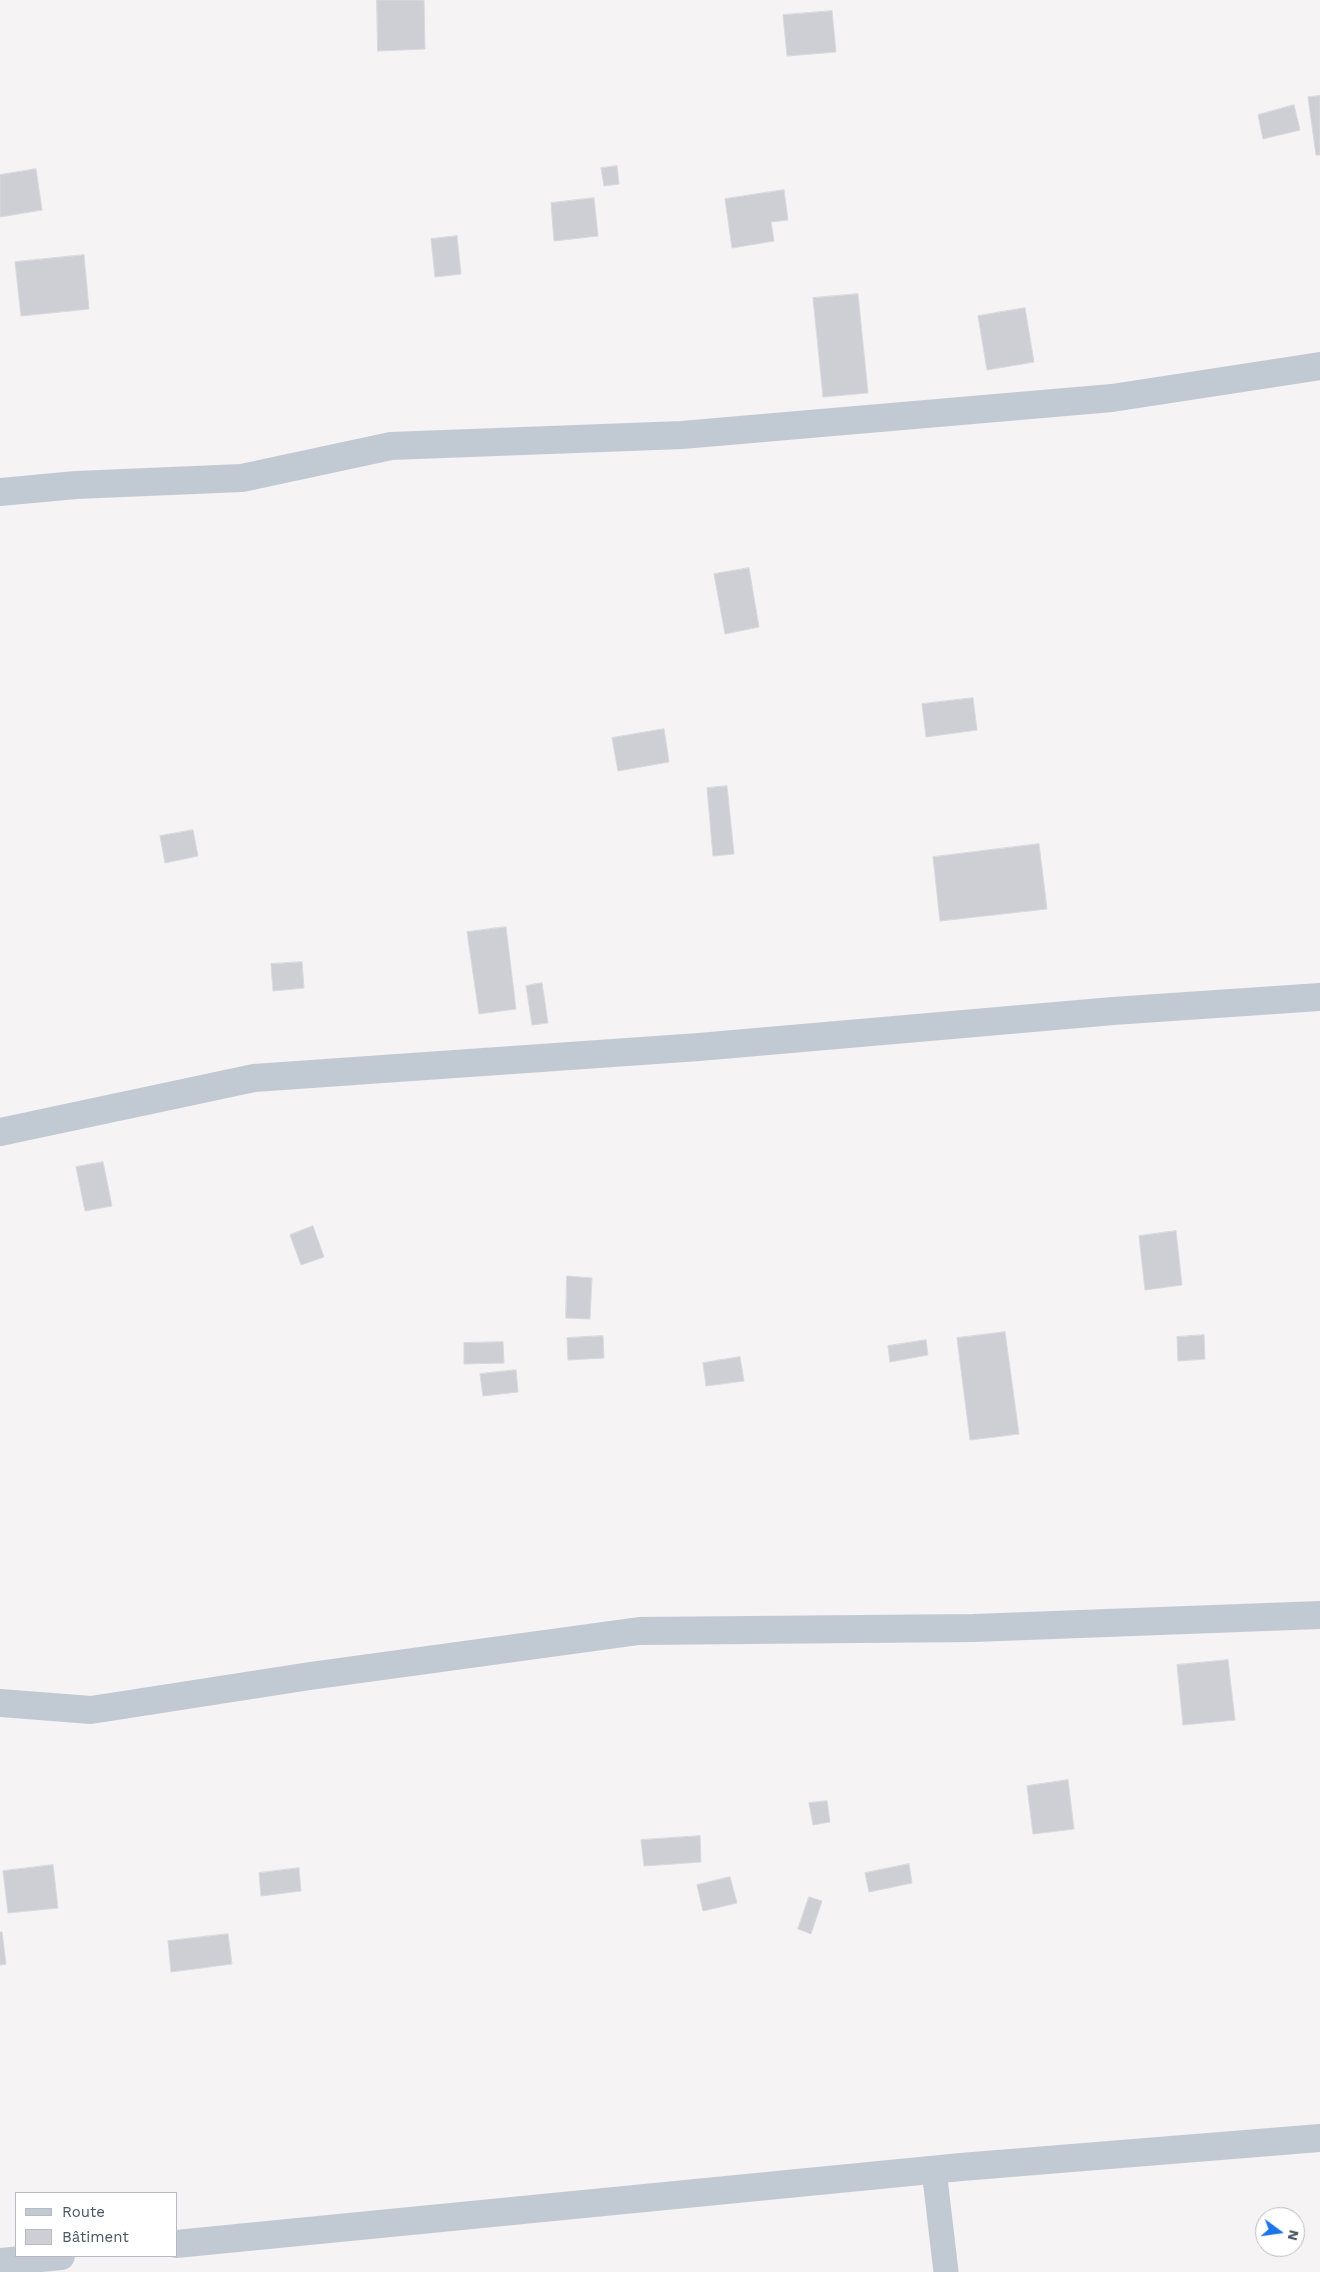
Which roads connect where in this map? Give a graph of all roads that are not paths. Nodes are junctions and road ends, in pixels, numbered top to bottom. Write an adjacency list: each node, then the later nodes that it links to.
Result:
1 (1320, 366): 2 (street)
2 (0, 492)
3 (1320, 997): 4 (street)
4 (0, 1132)
5 (1320, 1615): 6 (street)
6 (0, 1703)
7 (1320, 2138): 8 (street)
8 (934, 2170): 9 (street); 12 (lane)
9 (178, 2244)
10 (51, 2257): 11 (street)
11 (0, 2262)
12 (946, 2272)

